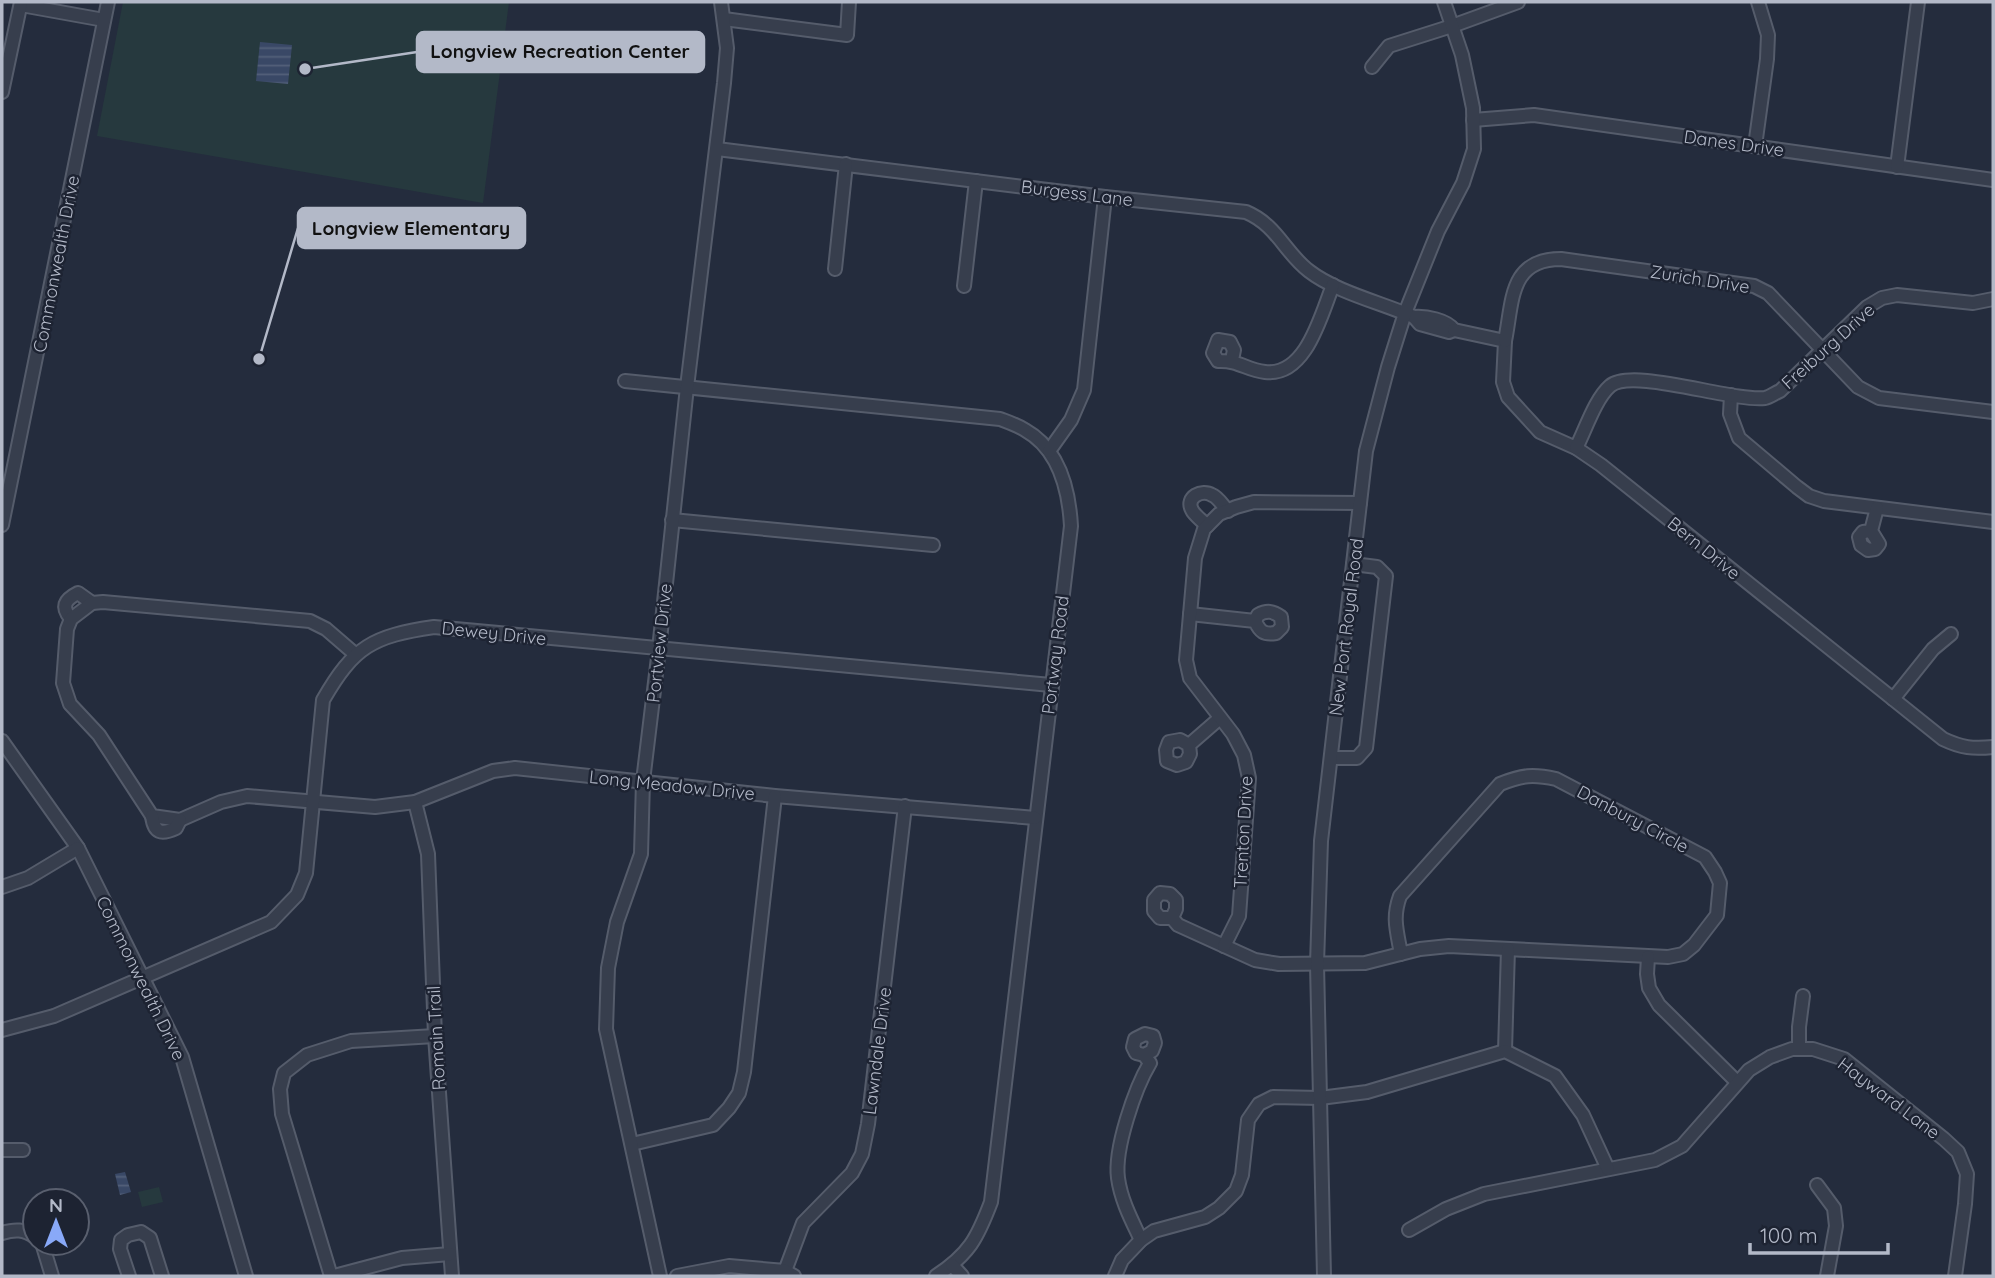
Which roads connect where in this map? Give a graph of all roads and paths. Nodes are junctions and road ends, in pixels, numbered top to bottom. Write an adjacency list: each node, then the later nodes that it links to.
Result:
1 (108, 2): 10 (street, Commonwealth Drive)
2 (722, 2): 9 (street, Portview Drive)
3 (849, 2): 9 (street)
4 (1444, 2): 11 (street, New Port Royal Road)
5 (1518, 2): 11 (street)
6 (1758, 2): 15 (street)
7 (1918, 2): 18 (street)
8 (21, 3): 10 (street); 13 (street)
9 (724, 19): 16 (street, Portview Drive)
10 (104, 20): 41 (street, Commonwealth Drive)
11 (1452, 26): 12 (street); 14 (street, New Port Royal Road)
12 (1372, 67)
13 (2, 92)
14 (1473, 120): 15 (street, Danes Drive); 26 (street, New Port Royal Road)
15 (1755, 146): 18 (street, Danes Drive)
16 (717, 149): 17 (street, Burgess Lane); 31 (street, Portview Drive)
17 (846, 164): 20 (street, Burgess Lane); 22 (street)
18 (1897, 167): 19 (street, Danes Drive)
19 (1993, 180)
20 (976, 181): 21 (street, Burgess Lane); 24 (street)
21 (1105, 197): 23 (street, Burgess Lane); 35 (street)
22 (835, 270)
23 (1333, 285): 26 (street, Burgess Lane); 29 (street)
24 (964, 286)
25 (1993, 299): 28 (street, Freiburg Drive)
26 (1410, 315): 27 (street); 36 (street, New Port Royal Road)
27 (1505, 341): 28 (street, Zurich Drive); 34 (street, Bern Drive)
28 (1824, 351): 32 (street, Freiburg Drive); 33 (street, Zurich Drive)
29 (1232, 360)
30 (625, 381): 31 (street, Portway Road)
31 (687, 387): 35 (street, Portway Road); 39 (street, Portview Drive)
32 (1731, 395): 34 (street, Freiburg Drive); 37 (street)
33 (1993, 412)
34 (1576, 448): 54 (street, Bern Drive)
35 (1049, 450): 53 (street, Portway Road)
36 (1360, 503): 38 (street); 45 (street, New Port Royal Road)
37 (1877, 508): 40 (street); 43 (street)
38 (1228, 511): 42 (street); 42 (street)
39 (672, 520): 44 (street); 51 (street, Portview Drive)
40 (1993, 522)
41 (2, 525)
42 (1207, 526): 47 (street, Trenton Drive)
43 (1871, 531)
44 (933, 545)
45 (1353, 564): 59 (street, New Port Royal Road); 59 (street)
46 (92, 603): 48 (street); 48 (street); 52 (street)
47 (1190, 614): 49 (street); 55 (street, Trenton Drive)
48 (71, 619): 62 (street, Long Meadow Drive)
49 (1255, 621)
50 (1951, 634): 54 (street)
51 (659, 649): 52 (street, Dewey Drive); 53 (street, Dewey Drive); 60 (street, Portview Drive)
52 (355, 654): 62 (street, Dewey Drive)
53 (1051, 685): 65 (street, Portway Road)
54 (1893, 699): 58 (street, Bern Drive)
55 (1220, 718): 57 (street); 69 (street, Trenton Drive)
56 (2, 741): 66 (street, Commonwealth Drive)
57 (1189, 745)
58 (1993, 747)
59 (1331, 758): 73 (street, New Port Royal Road)
60 (643, 781): 61 (street, Long Meadow Drive); 63 (street, Long Meadow Drive); 83 (street, Portview Drive)
61 (775, 796): 64 (street, Long Meadow Drive); 83 (street)
62 (314, 802): 63 (street, Long Meadow Drive); 74 (street, Dewey Drive)
63 (415, 802): 77 (street, Romain Trail)
64 (905, 806): 65 (street, Long Meadow Drive); 95 (street, Lawndale Drive)
65 (1035, 818): 94 (street, Portway Road)
66 (78, 848): 67 (street); 74 (street, Commonwealth Drive)
67 (2, 887)
68 (1172, 918): 69 (street, Danbury Circle)
69 (1224, 946): 73 (street, Danbury Circle)
70 (1508, 949): 71 (street, Danbury Circle); 72 (street, Danbury Circle); 79 (street)
71 (1401, 954): 72 (street, Danbury Circle); 73 (street, Danbury Circle)
72 (1648, 957): 81 (street)
73 (1317, 964): 82 (street, New Port Royal Road)
74 (141, 978): 76 (street, Dewey Drive); 99 (street, Commonwealth Drive)
75 (1804, 996): 78 (street)
76 (2, 1030)
77 (435, 1036): 92 (street, Romain Trail); 100 (street)
78 (1799, 1049): 81 (street, Hayward Lane); 109 (street, Hayward Lane)
79 (1505, 1051): 82 (street); 86 (street)
80 (1144, 1055): 91 (street)
81 (1737, 1082): 86 (street, Hayward Lane)
82 (1320, 1098): 91 (street); 107 (street, New Port Royal Road)
83 (632, 1144): 102 (street, Portview Drive)
84 (2, 1150): 85 (street)
85 (23, 1150)
86 (1608, 1169): 89 (street, Hayward Lane)
87 (1817, 1185): 108 (street)
88 (21, 1230): 90 (street)
89 (1409, 1230)
90 (2, 1233)
91 (1141, 1240): 106 (street)
92 (450, 1254): 100 (street); 101 (street, Romain Trail)
93 (46, 1257): 96 (street)
94 (953, 1265): 104 (street, Portway Road); 105 (street)
95 (789, 1273): 103 (street)
96 (52, 1276)
97 (129, 1276): 98 (street)
98 (162, 1276)
99 (246, 1276)
100 (332, 1276)
101 (452, 1276)
102 (660, 1276)
103 (677, 1276)
104 (936, 1276)
105 (962, 1276)
106 (1115, 1276)
107 (1324, 1276)
108 (1827, 1276)
109 (1955, 1276)

